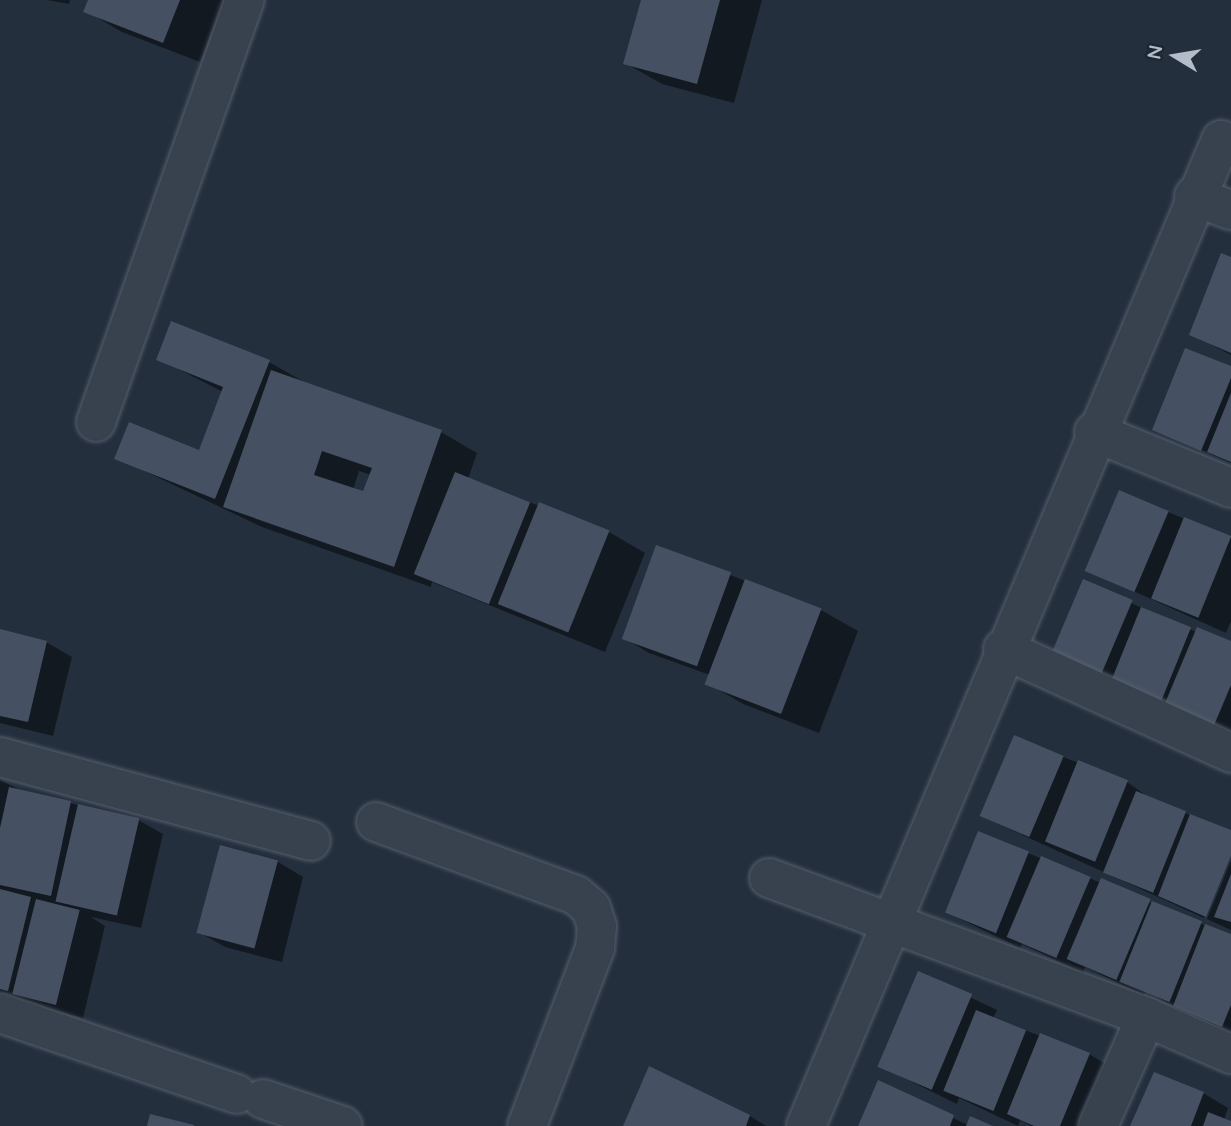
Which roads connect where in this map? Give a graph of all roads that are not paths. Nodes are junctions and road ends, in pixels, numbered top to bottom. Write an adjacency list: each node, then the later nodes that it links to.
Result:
1 (245, 0): 5 (street)
2 (1221, 140): 3 (street)
3 (1194, 196): 4 (street); 6 (street)
4 (1231, 210)
5 (96, 422)
6 (1094, 432): 7 (street); 8 (street)
7 (1231, 488)
8 (1003, 649): 9 (street); 14 (street)
9 (1231, 753)
10 (0, 757): 12 (street)
11 (376, 822): 19 (street)
12 (311, 841)
13 (769, 878): 14 (street)
14 (889, 926): 16 (street); 20 (street)
15 (0, 1013): 18 (street)
16 (1146, 1017): 17 (street); 21 (street)
17 (1231, 1054)
18 (343, 1126)
19 (527, 1126)
20 (806, 1126)
21 (1098, 1126)

